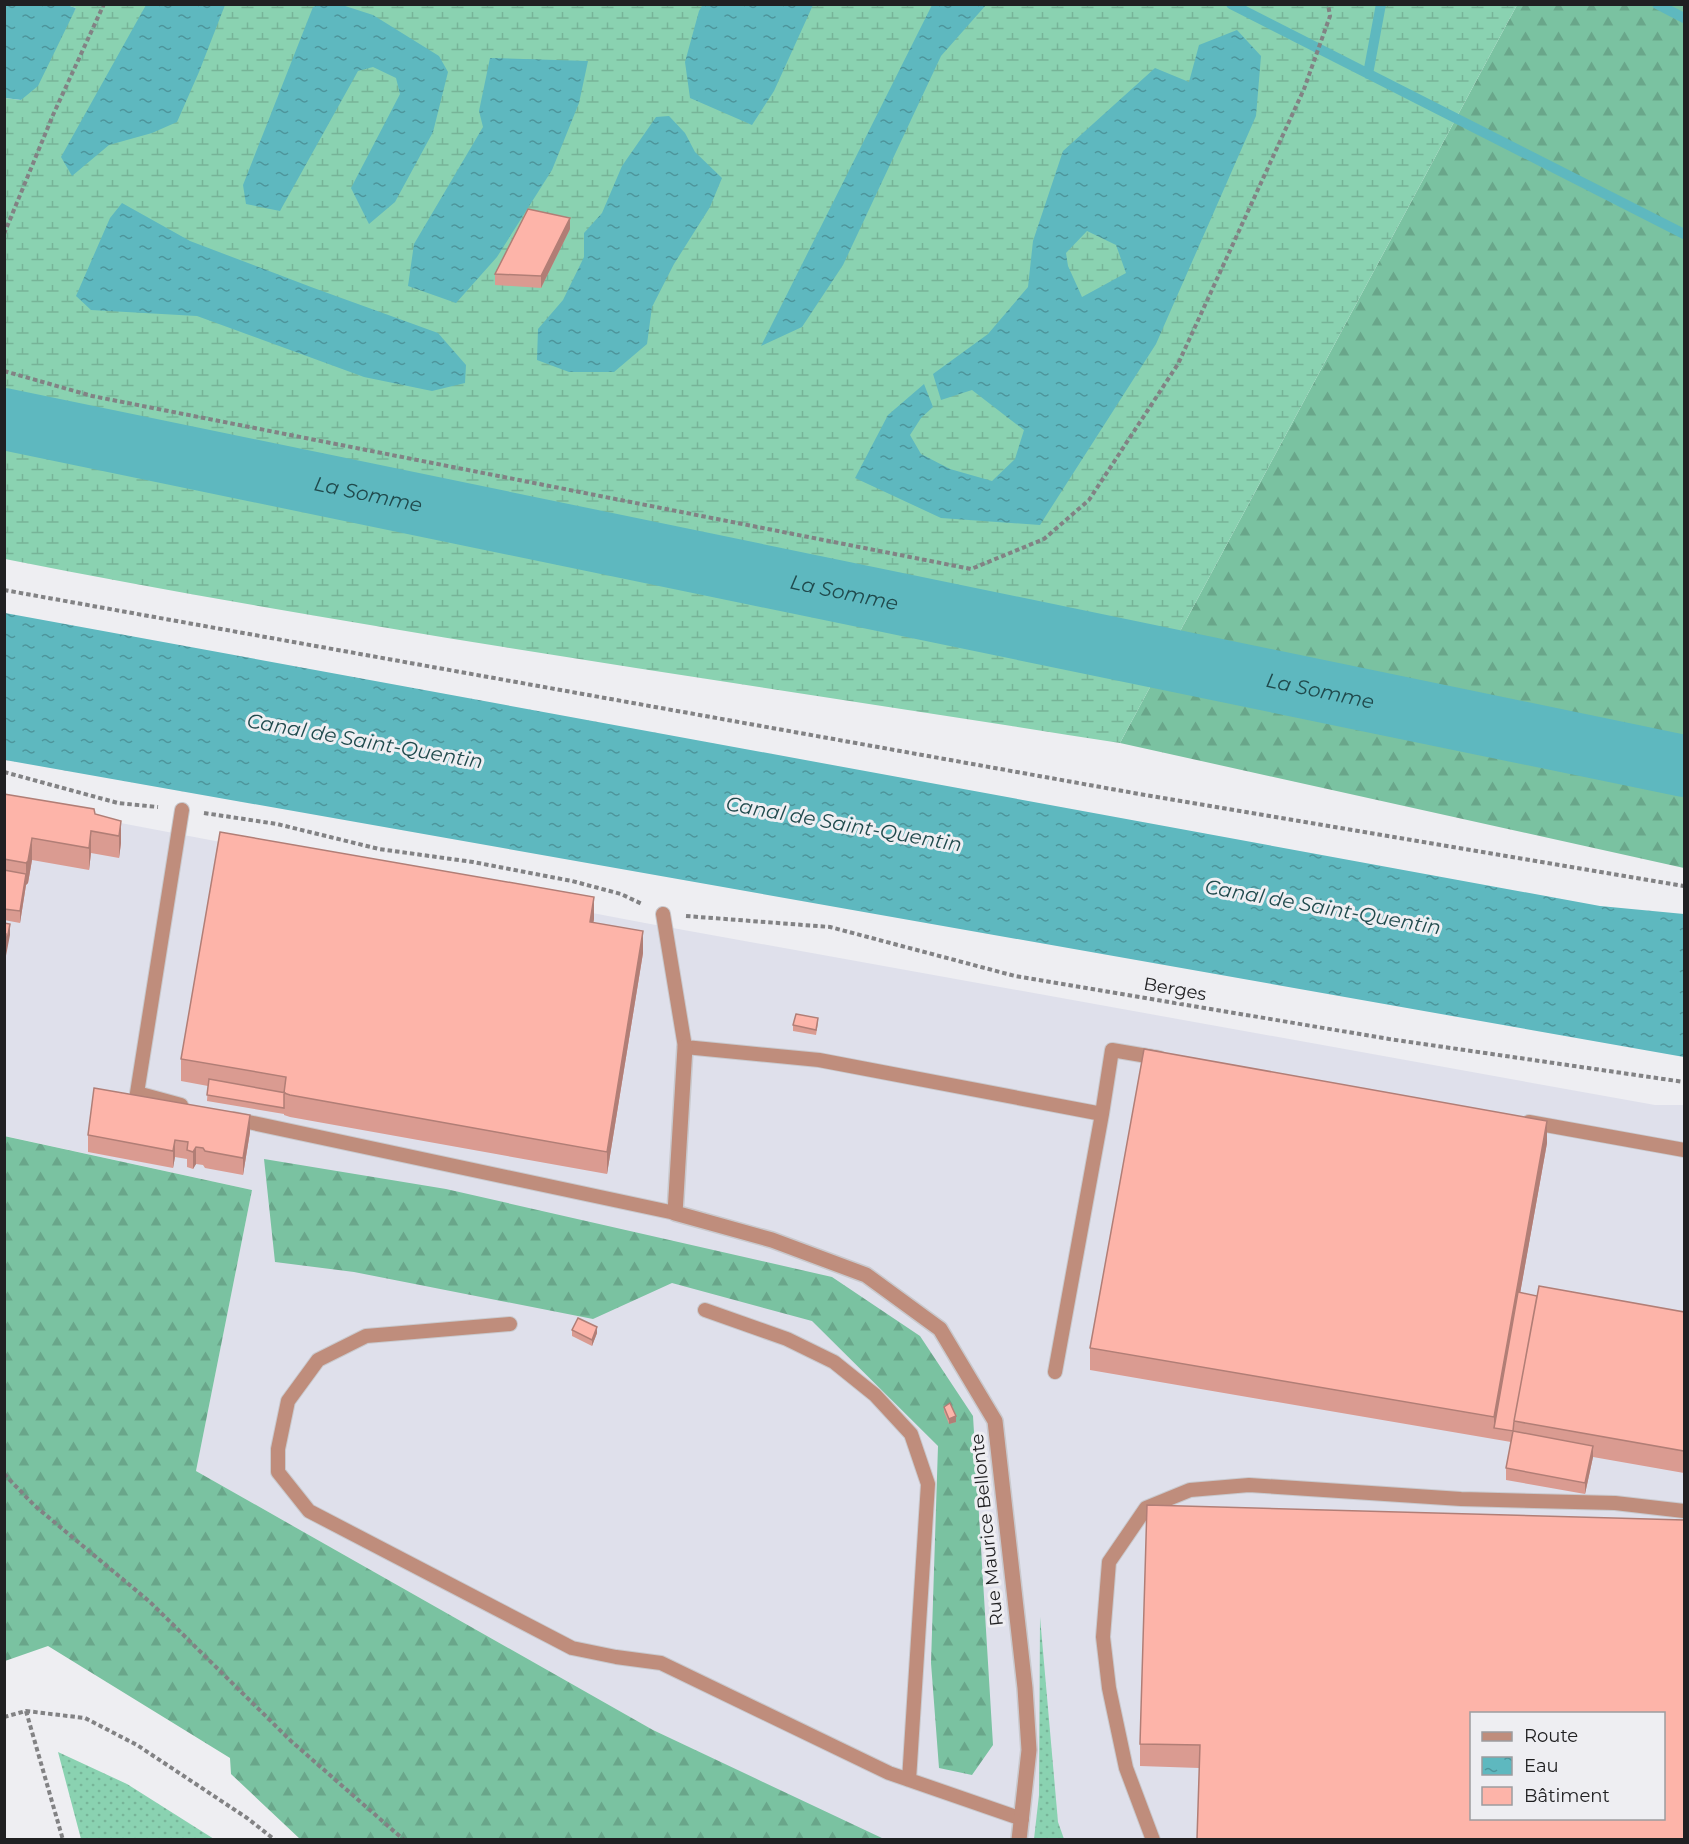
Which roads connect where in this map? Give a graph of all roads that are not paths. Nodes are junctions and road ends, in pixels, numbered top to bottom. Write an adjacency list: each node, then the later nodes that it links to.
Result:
1 (182, 810): 5 (lane)
2 (663, 914): 3 (lane)
3 (685, 1047): 7 (lane); 10 (street)
4 (1171, 1060): 7 (lane)
5 (194, 1108)
6 (217, 1114): 10 (lane)
7 (1102, 1114): 13 (lane)
8 (1521, 1121): 9 (lane)
9 (1684, 1150)
10 (675, 1213): 16 (street, Rue Maurice Bellonte)
11 (705, 1310): 15 (lane)
12 (510, 1324): 15 (lane)
13 (1055, 1372)
14 (1684, 1511): 18 (lane)
15 (909, 1780): 16 (lane)
16 (1022, 1819): 17 (street, Rue Maurice Bellonte)
17 (1018, 1839)
18 (1153, 1839)

